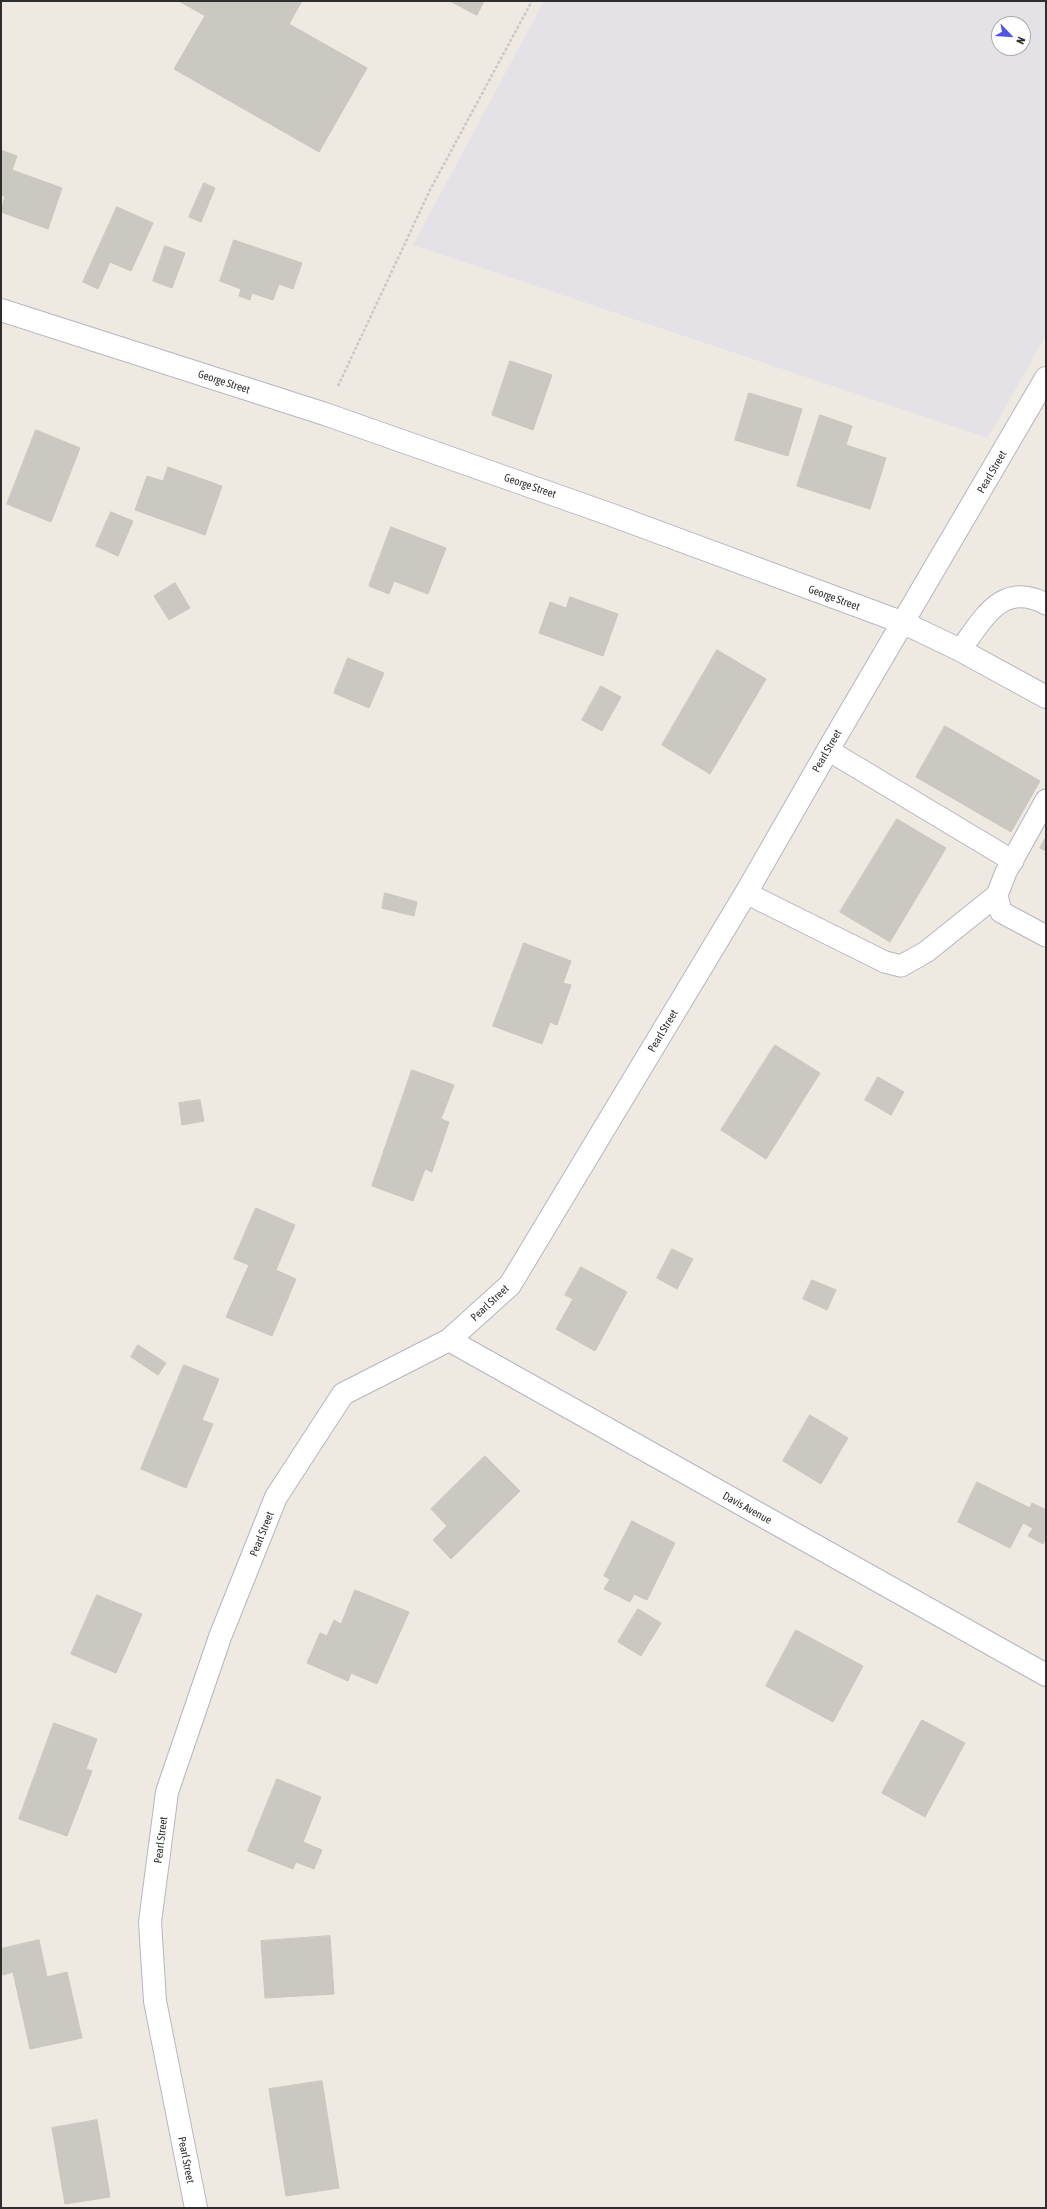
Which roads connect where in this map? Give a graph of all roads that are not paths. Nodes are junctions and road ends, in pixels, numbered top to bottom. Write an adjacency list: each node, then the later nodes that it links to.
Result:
1 (3, 317): 4 (street, George Street)
2 (1046, 378): 4 (street, Pearl Street)
3 (1046, 604): 5 (lane)
4 (904, 623): 5 (street, George Street); 7 (street, Pearl Street)
5 (960, 650): 6 (street, George Street)
6 (1046, 697)
7 (828, 750): 9 (lane); 10 (street, Pearl Street)
8 (1046, 800): 9 (lane)
9 (1013, 861): 11 (lane)
10 (746, 893): 11 (lane); 13 (street, Pearl Street)
11 (997, 895): 12 (lane)
12 (1046, 936)
13 (449, 1340): 14 (street, Davis Avenue); 15 (street, Pearl Street)
14 (1046, 1675)
15 (196, 2208)

